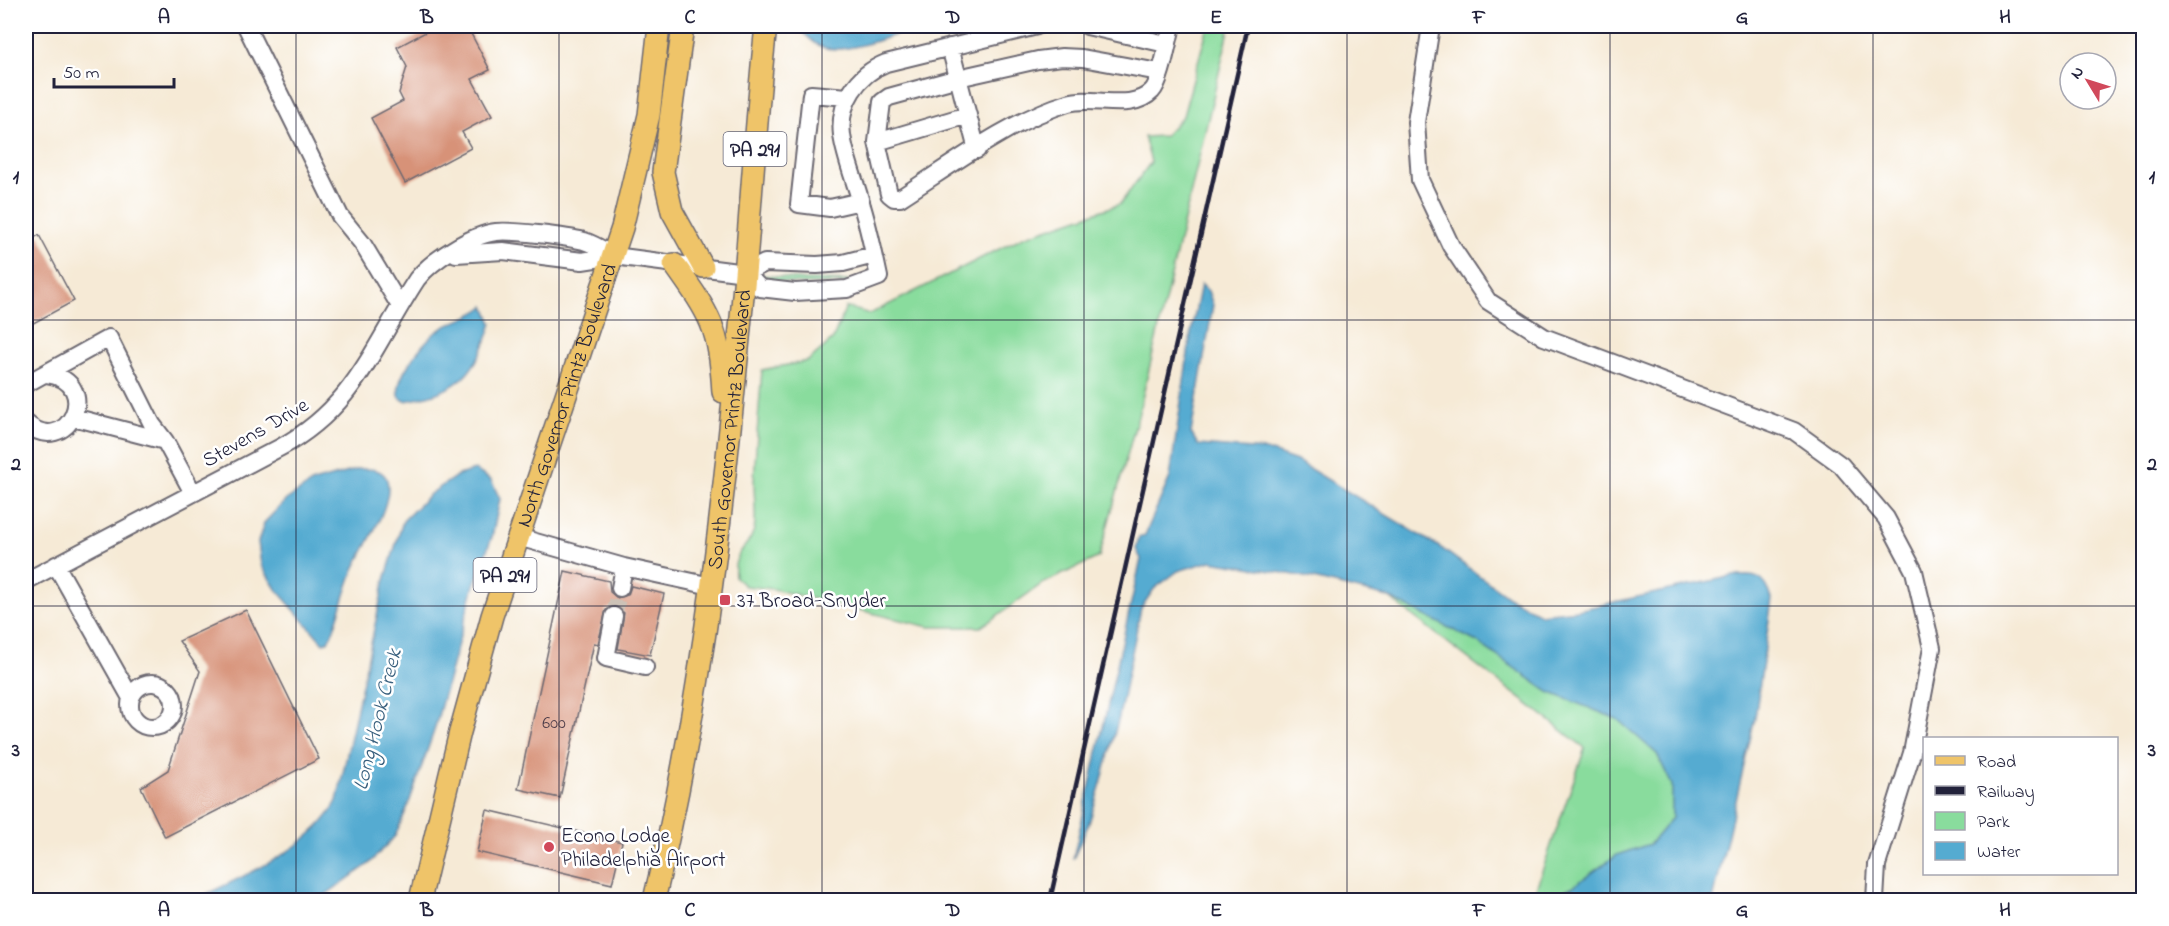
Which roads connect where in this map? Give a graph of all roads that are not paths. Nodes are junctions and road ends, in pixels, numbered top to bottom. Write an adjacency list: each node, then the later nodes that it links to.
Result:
1 (246, 26): 24 (street)
2 (660, 26): 20 (main road, North Governor Printz Boulevard / PA 291)
3 (683, 26): 22 (main road)
4 (766, 26): 23 (main road, South Governor Printz Boulevard / PA 291)
5 (1037, 26): 11 (street)
6 (1087, 26): 9 (street)
7 (1172, 26): 10 (street)
8 (1431, 26): 43 (street)
9 (1137, 31): 10 (street)
10 (1166, 44): 12 (street)
11 (950, 47): 13 (street); 14 (street)
12 (1159, 72): 13 (street); 17 (street)
13 (958, 78): 15 (street); 16 (street)
14 (848, 97): 18 (street); 18 (street)
15 (968, 115): 16 (street); 17 (street)
16 (877, 142): 17 (street)
17 (977, 150)
18 (861, 201): 19 (street)
19 (874, 255): 23 (street); 23 (street)
20 (614, 256): 21 (street, Stevens Drive); 24 (street, Stevens Drive); 32 (main road, North Governor Printz Boulevard / PA 291)
21 (674, 264): 22 (street, Stevens Drive); 30 (main road)
22 (703, 267): 23 (street, Stevens Drive)
23 (745, 273): 30 (main road, South Governor Printz Boulevard / PA 291)
24 (400, 306): 31 (street, Stevens Drive)
25 (47, 374): 26 (street); 27 (street); 29 (street)
26 (26, 384)
27 (73, 417): 28 (street); 29 (street)
28 (26, 423)
29 (165, 441): 31 (street)
30 (727, 450): 36 (main road, South Governor Printz Boulevard / PA 291)
31 (193, 493): 33 (street, Stevens Drive)
32 (518, 537): 34 (street); 41 (main road, North Governor Printz Boulevard / PA 291)
33 (56, 565): 35 (street, Stevens Drive); 40 (street)
34 (624, 567): 36 (street); 37 (street)
35 (26, 581)
36 (711, 586): 42 (main road, South Governor Printz Boulevard / PA 291)
37 (620, 588)
38 (614, 616): 39 (street)
39 (645, 667)
40 (131, 698)
41 (420, 900)
42 (654, 900)
43 (1875, 900)

